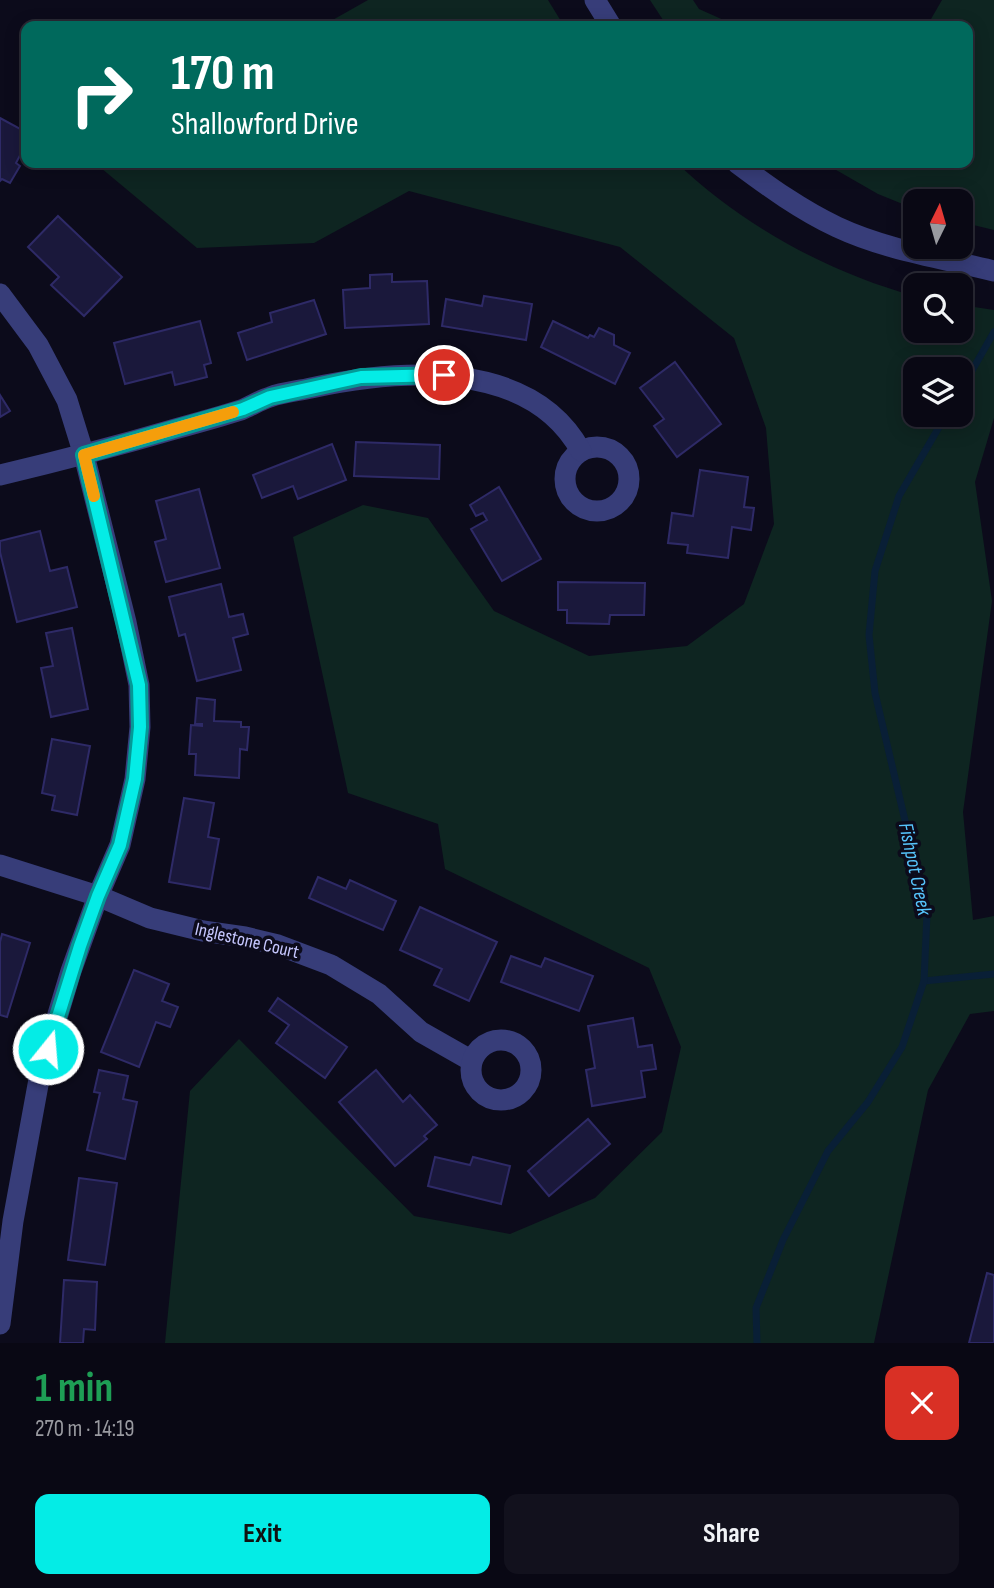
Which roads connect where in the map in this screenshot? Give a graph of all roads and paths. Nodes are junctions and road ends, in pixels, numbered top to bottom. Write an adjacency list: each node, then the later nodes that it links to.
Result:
1 (595, 0): 2 (street)
2 (608, 21)
3 (744, 168): 4 (street)
4 (994, 271)
5 (0, 293): 7 (street)
6 (581, 451): 7 (street)
7 (84, 455): 8 (street); 10 (street)
8 (0, 475)
9 (0, 865): 10 (street, Inglestone Court)
10 (98, 896): 11 (street, Inglestone Court); 12 (street)
11 (472, 1061)
12 (0, 1324)

